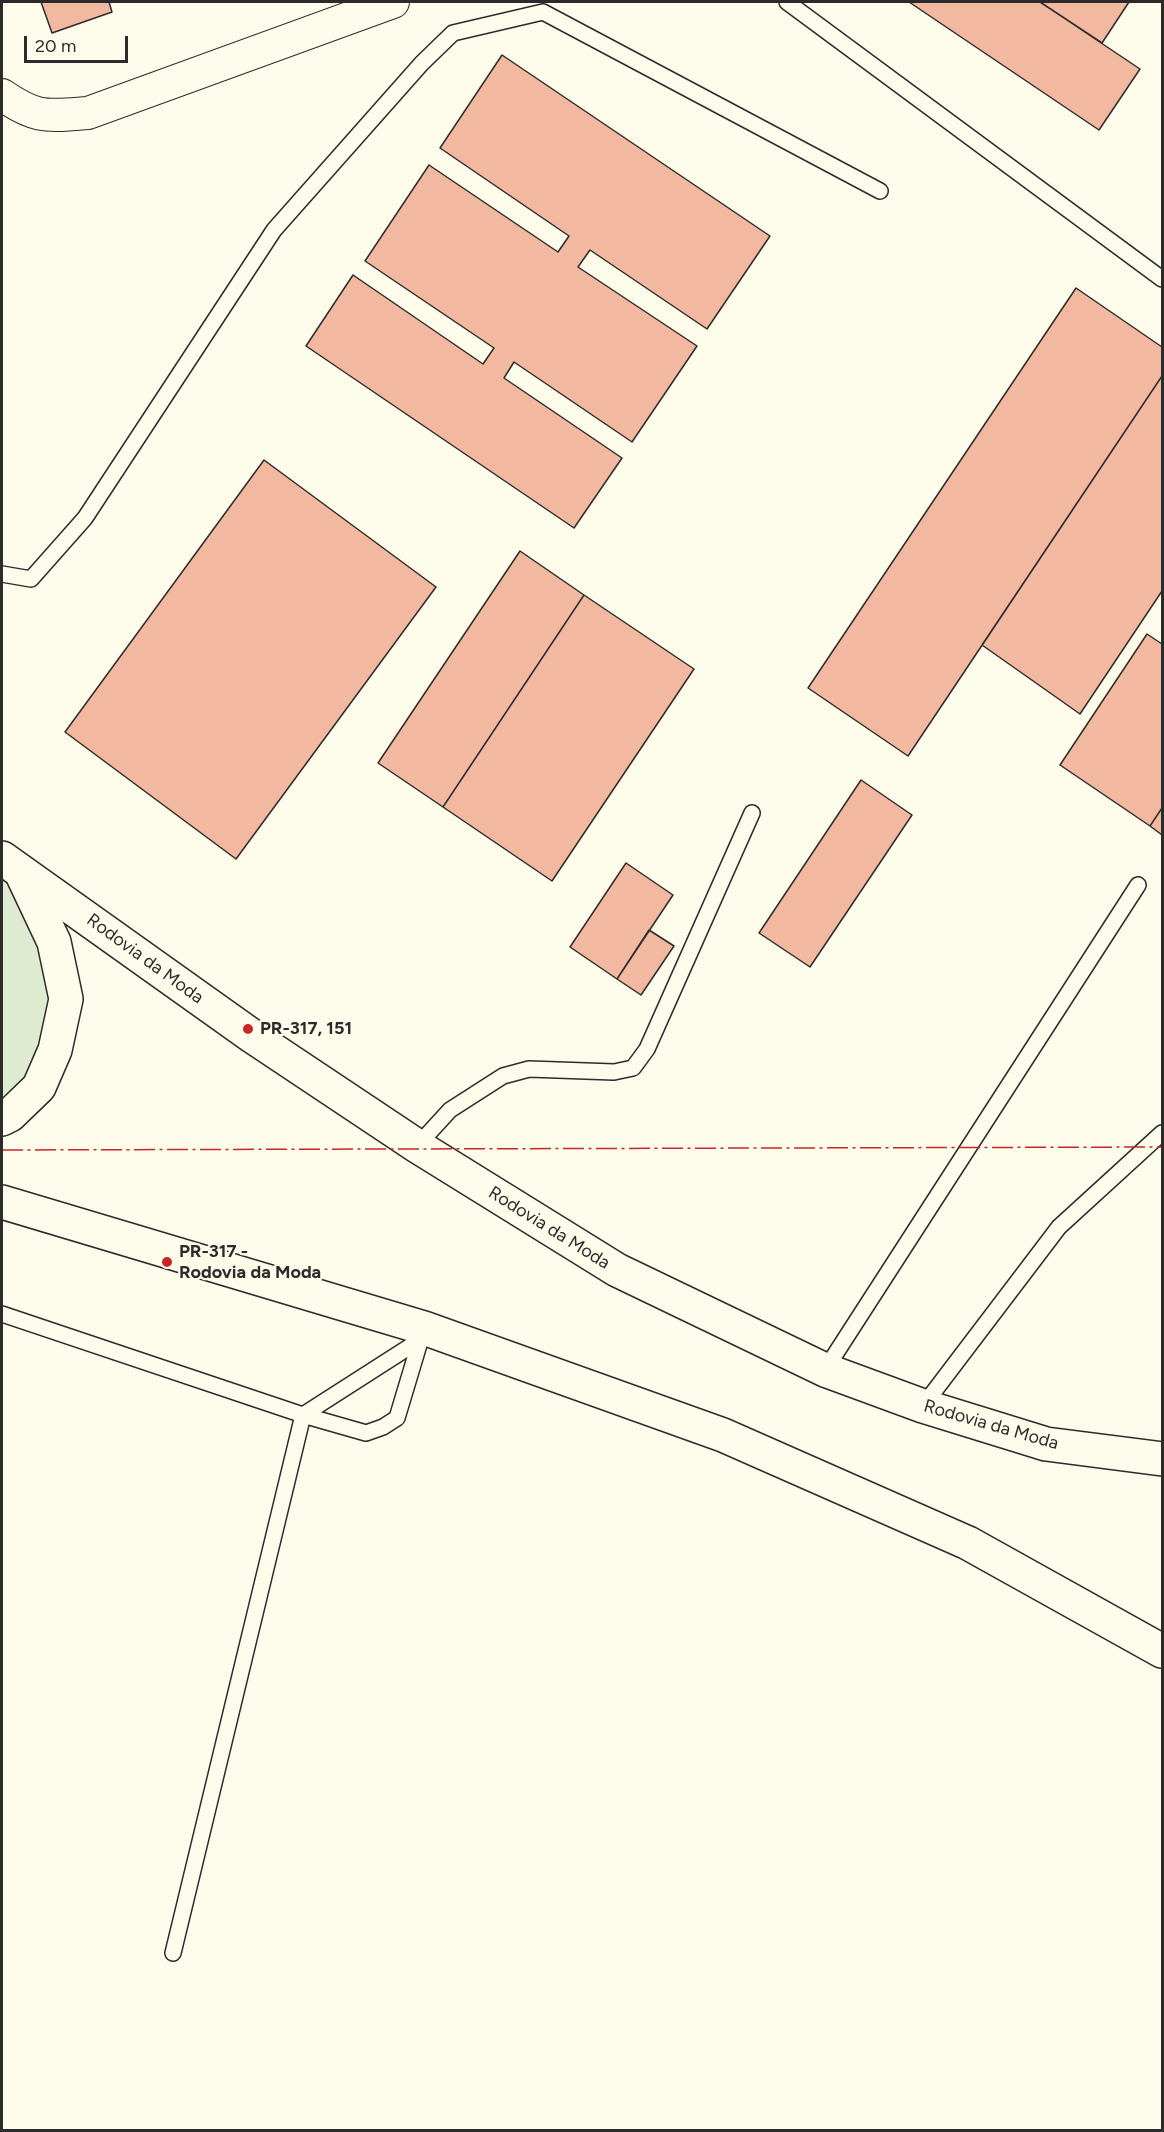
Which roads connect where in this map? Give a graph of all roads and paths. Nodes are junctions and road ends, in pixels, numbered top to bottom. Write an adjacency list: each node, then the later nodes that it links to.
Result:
1 (393, 2): 3 (street)
2 (788, 2): 5 (lane)
3 (2, 95)
4 (880, 191): 6 (lane)
5 (1162, 279)
6 (2, 574)
7 (752, 813): 12 (lane)
8 (11, 864): 10 (highway); 12 (highway, Rodovia da Moda)
9 (1138, 885): 16 (lane)
10 (2, 1119)
11 (1162, 1133): 17 (lane)
12 (417, 1146): 16 (highway, Rodovia da Moda)
13 (2, 1202): 15 (highway)
14 (2, 1314): 18 (lane)
15 (422, 1334): 18 (lane); 18 (lane); 20 (highway)
16 (825, 1370): 17 (highway, Rodovia da Moda)
17 (923, 1406): 19 (highway, Rodovia da Moda)
18 (303, 1415): 21 (lane)
19 (1162, 1459)
20 (1162, 1651)
21 (172, 1953)

